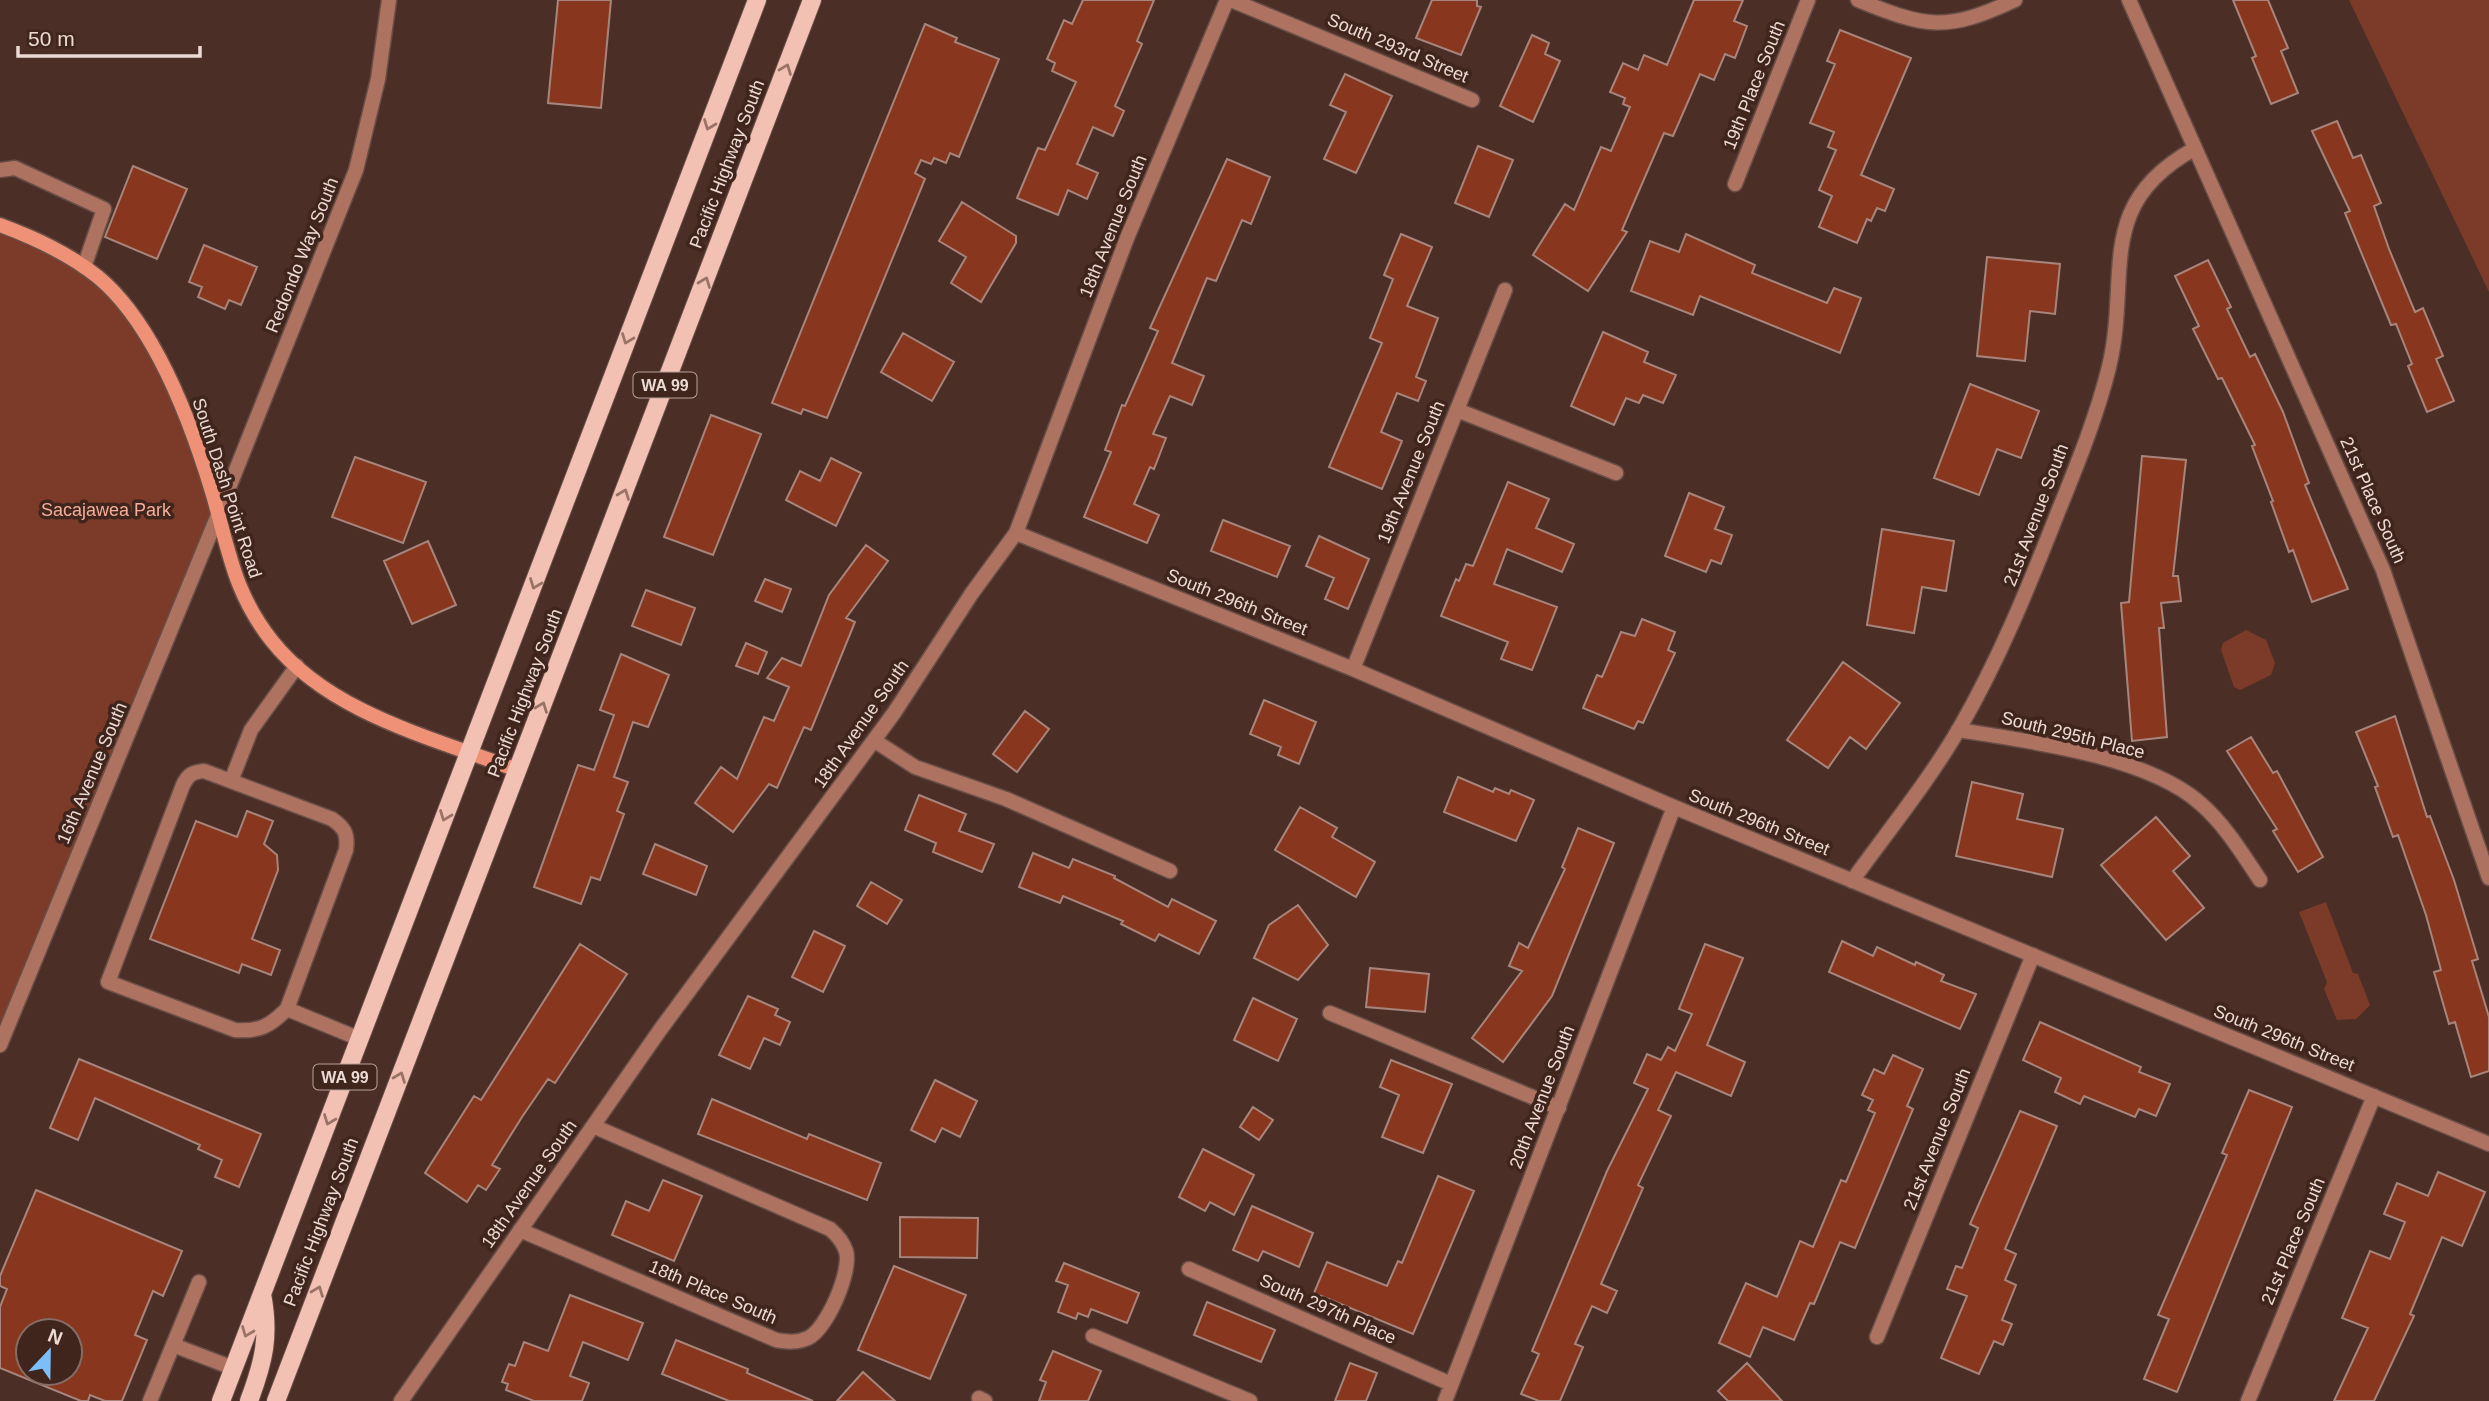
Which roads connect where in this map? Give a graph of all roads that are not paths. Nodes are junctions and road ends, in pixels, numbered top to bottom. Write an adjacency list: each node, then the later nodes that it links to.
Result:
1 (389, 0): 18 (street, Redondo Way South)
2 (757, 0): 24 (main road, Pacific Highway South / WA 99, one-way to 24)
3 (812, 0): 25 (main road, Pacific Highway South / WA 99, one-way to 3)
4 (1229, 0): 9 (street, South 293rd Street); 19 (street, 18th Avenue South)
5 (1808, 0): 12 (street, 19th Place South)
6 (1858, 0): 7 (street)
7 (2015, 0)
8 (2129, 0): 10 (street, 21st Place South)
9 (1472, 100)
10 (2194, 149): 22 (street, 21st Avenue South); 29 (street, 21st Place South)
11 (0, 170): 14 (street)
12 (1735, 184)
13 (0, 225): 14 (main road, South Dash Point Road)
14 (84, 267): 18 (main road, South Dash Point Road)
15 (1505, 290): 16 (street, 19th Avenue South)
16 (1457, 410): 17 (street); 21 (street, 19th Avenue South)
17 (1616, 473)
18 (218, 515): 20 (main road, South Dash Point Road); 36 (street, 16th Avenue South)
19 (1016, 533): 21 (street, South 296th Street); 23 (street, 18th Avenue South)
20 (297, 666): 24 (main road, South Dash Point Road); 26 (street)
21 (1353, 669): 27 (street, South 296th Street)
22 (1958, 730): 30 (street, South 295th Place); 31 (street, 21st Avenue South)
23 (875, 741): 28 (street); 39 (street, 18th Avenue South)
24 (469, 752): 25 (main road, South Dash Point Road); 35 (main road, Pacific Highway South / WA 99, one-way to 35)
25 (517, 770): 53 (main road, Pacific Highway South / WA 99, one-way to 25)
26 (231, 782): 33 (street); 33 (street)
27 (1674, 807): 31 (street, South 296th Street); 38 (street, 20th Avenue South)
28 (1170, 870)
29 (2489, 878)
30 (2260, 880)
31 (1852, 881): 32 (street, South 296th Street)
32 (2033, 956): 37 (street, South 296th Street); 46 (street, 21st Avenue South)
33 (287, 1009): 35 (street)
34 (1331, 1013): 38 (street)
35 (360, 1039): 44 (main road, Pacific Highway South / WA 99, one-way to 44)
36 (0, 1045)
37 (2374, 1096): 40 (street, South 296th Street); 57 (street, 21st Place South)
38 (1559, 1108): 49 (street, 20th Avenue South)
39 (593, 1126): 41 (street, 18th Avenue South); 41 (street, 18th Place South)
40 (2489, 1144)
41 (520, 1230): 54 (street, 18th Avenue South)
42 (1189, 1269): 49 (street, South 297th Place)
43 (199, 1282): 47 (street)
44 (262, 1294): 48 (main road, Pacific Highway South / WA 99, one-way to 48); 52 (main road)
45 (1093, 1336): 55 (street)
46 (1877, 1337)
47 (173, 1345): 48 (street); 50 (street)
48 (233, 1368): 51 (main road, Pacific Highway South / WA 99)
49 (1451, 1384): 56 (street, 20th Avenue South)
50 (150, 1401)
51 (221, 1401)
52 (249, 1401)
53 (276, 1401)
54 (401, 1401)
55 (1250, 1401)
56 (1445, 1401)
57 (2248, 1401)

